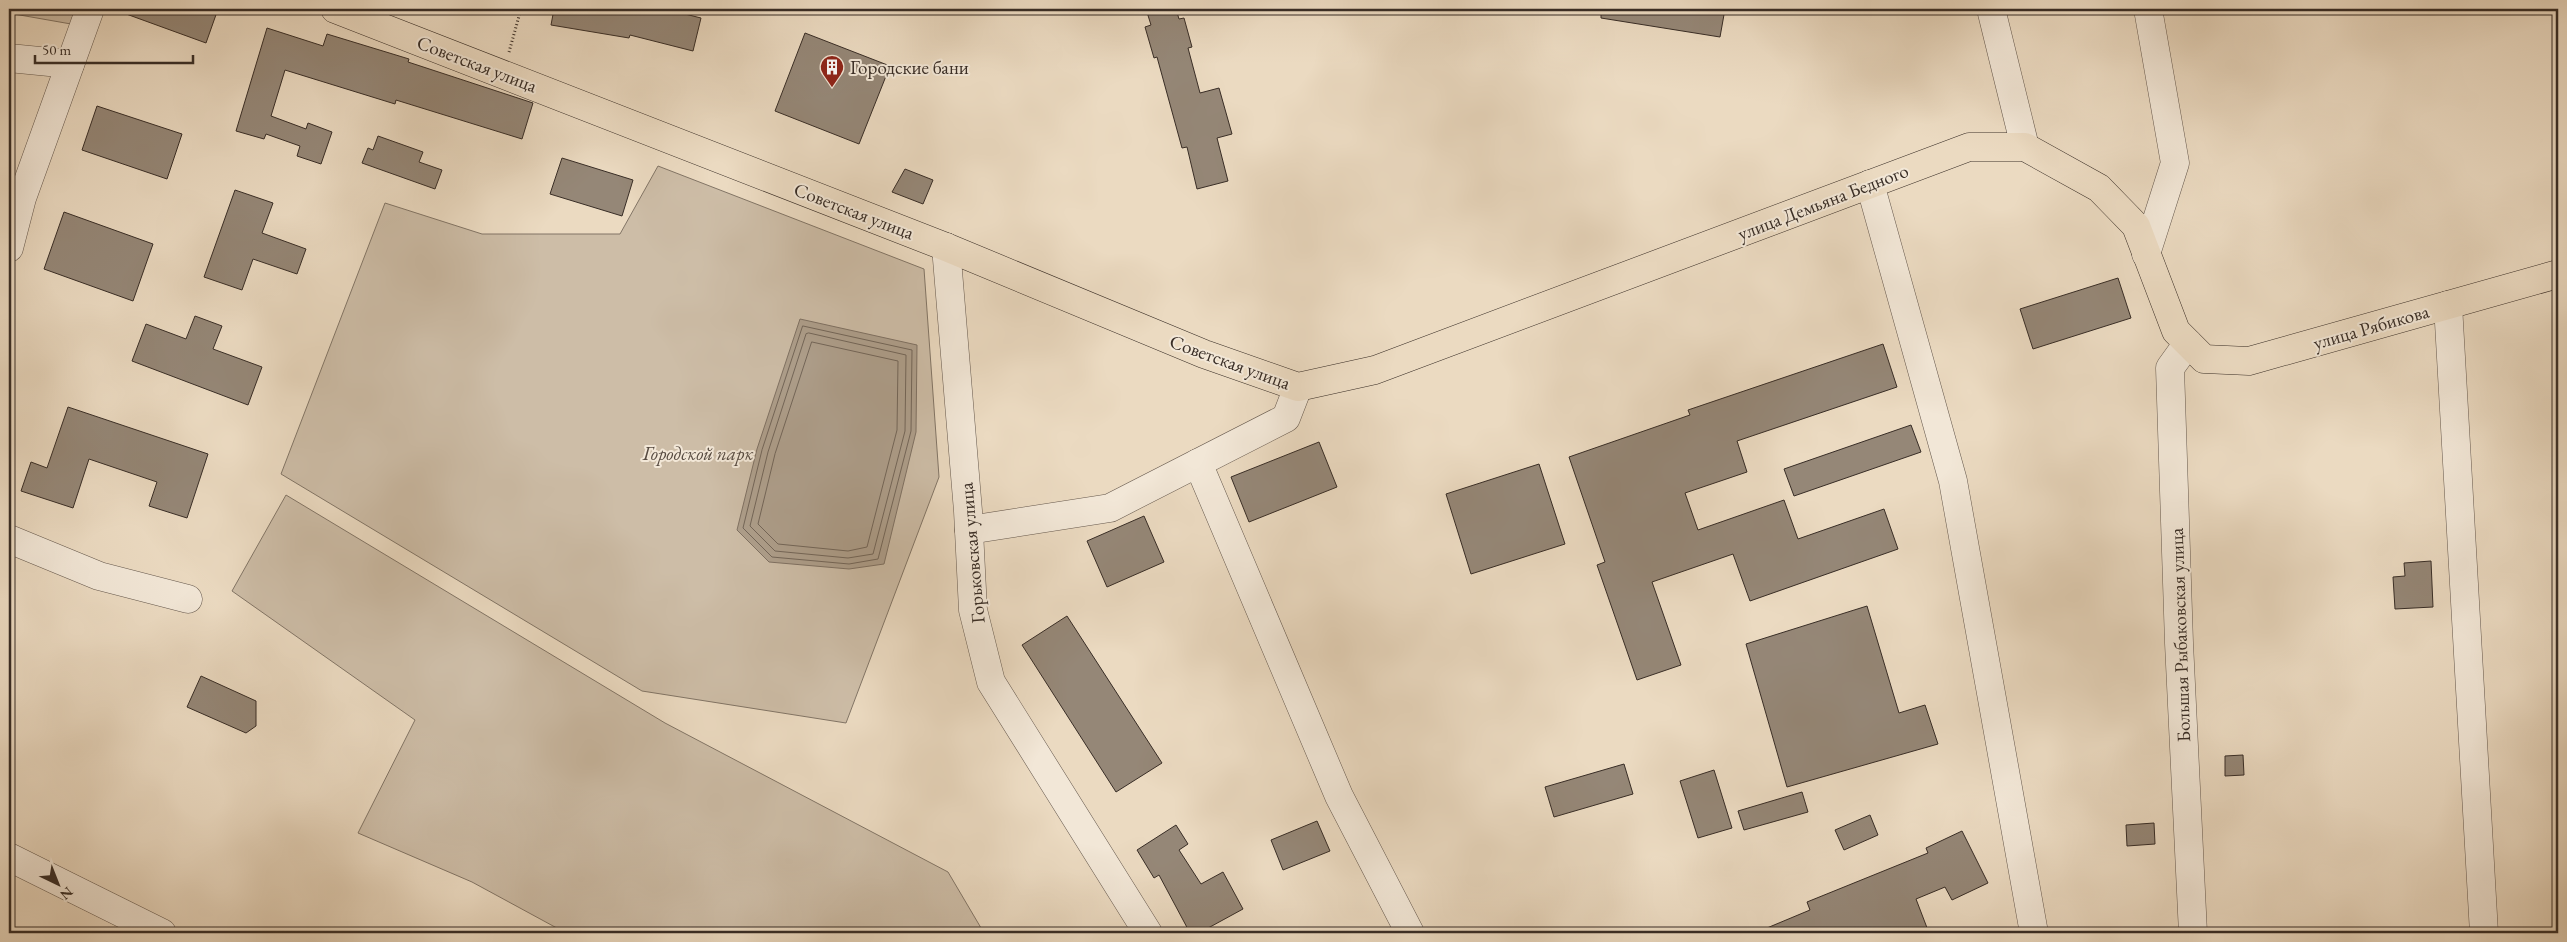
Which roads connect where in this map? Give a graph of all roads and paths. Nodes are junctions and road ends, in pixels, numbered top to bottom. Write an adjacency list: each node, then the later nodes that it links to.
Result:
1 (90, 9): 7 (street)
2 (335, 9): 8 (main road, Советская улица)
3 (521, 9): 8 (path)
4 (1991, 9): 9 (street)
5 (2148, 9): 13 (street)
6 (9, 58): 7 (street)
7 (70, 64): 12 (street)
8 (503, 74): 11 (main road, Советская улица)
9 (2025, 147): 10 (main road, улица Демьяна Бедного); 13 (main road, улица Демьяна Бедного)
10 (1870, 184): 17 (main road, улица Демьяна Бедного); 27 (street)
11 (946, 247): 18 (main road, Советская улица); 20 (street, Горьковская улица)
12 (9, 248)
13 (2146, 254): 16 (main road, улица Демьяна Бедного)
14 (2558, 274): 15 (main road, улица Рябикова)
15 (2448, 305): 16 (main road, улица Рябикова); 29 (street)
16 (2188, 343): 28 (street, Большая Рыбаковская улица)
17 (1375, 370): 18 (main road, Советская улица)
18 (1298, 387): 19 (street)
19 (1198, 463): 20 (street); 26 (street)
20 (969, 530): 25 (street, Горьковская улица)
21 (9, 539): 22 (street)
22 (188, 598)
23 (9, 857): 24 (street)
24 (162, 933)
25 (1148, 933)
26 (1410, 933)
27 (2034, 933)
28 (2193, 933)
29 (2484, 933)

